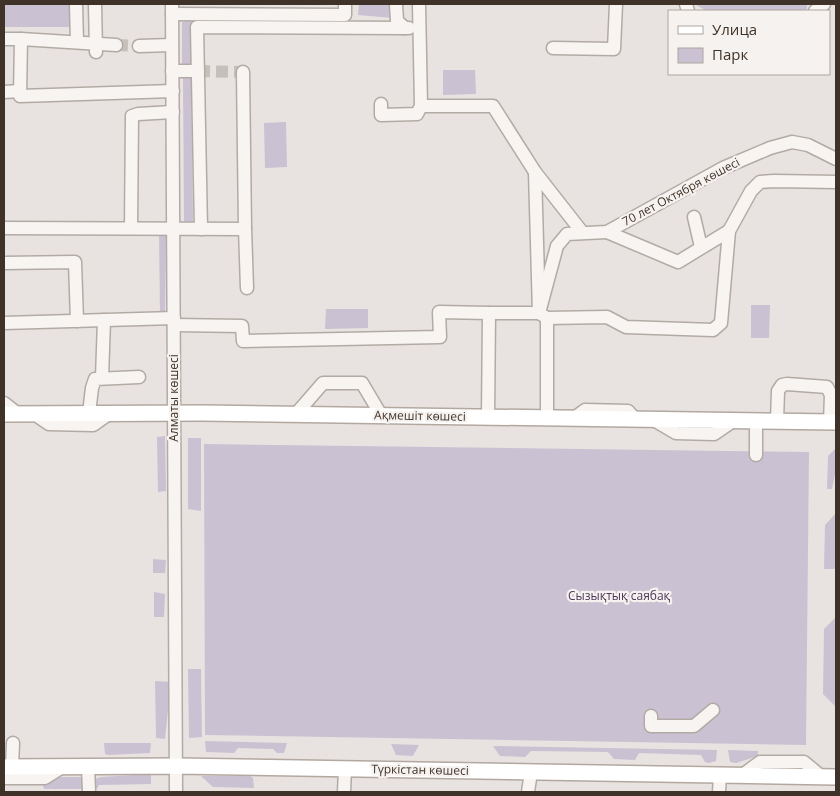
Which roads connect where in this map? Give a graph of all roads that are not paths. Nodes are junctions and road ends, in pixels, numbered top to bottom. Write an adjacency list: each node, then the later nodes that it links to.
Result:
1 (76, 4): 13 (street)
2 (95, 4): 17 (street)
3 (345, 4): 8 (street)
4 (396, 4): 9 (street)
5 (419, 4): 10 (street)
6 (616, 4): 18 (street)
7 (172, 9): 8 (street); 15 (street, Алматы көшесі)
8 (207, 9)
9 (405, 28): 10 (street); 20 (street)
10 (419, 29): 26 (street)
11 (4, 39): 12 (street)
12 (20, 39): 13 (street); 22 (street)
13 (77, 42): 17 (street)
14 (116, 45): 17 (street)
15 (172, 45): 16 (street); 19 (street, Алматы көшесі)
16 (139, 46)
17 (96, 47)
18 (553, 48)
19 (172, 71): 20 (street); 23 (street, Алматы көшесі)
20 (198, 71): 35 (street)
21 (243, 72): 36 (street)
22 (20, 91): 23 (street); 24 (street)
23 (173, 91): 27 (street, Алматы көшесі)
24 (4, 92)
25 (381, 104): 26 (street)
26 (421, 106): 29 (street)
27 (173, 112): 33 (street); 34 (street, Алматы көшесі)
28 (836, 159): 39 (street, 70 лет Октября көшесі)
29 (535, 172): 38 (street); 44 (street)
30 (836, 182): 37 (street)
31 (694, 217): 40 (street)
32 (4, 228): 33 (street)
33 (132, 228): 34 (street)
34 (173, 228): 35 (street); 47 (street, Алматы көшесі)
35 (201, 229): 36 (street)
36 (245, 229): 42 (street)
37 (729, 231): 40 (street); 44 (street)
38 (582, 232): 39 (street, 70 лет Октября көшесі); 44 (street, 70 лет Октября көшесі)
39 (607, 232): 40 (street)
40 (701, 247)
41 (4, 263): 46 (street)
42 (247, 288)
43 (489, 313): 44 (street); 47 (street); 58 (street)
44 (543, 316): 59 (street, 70 лет Октября көшесі)
45 (104, 320): 46 (street); 47 (street); 50 (street)
46 (77, 321): 48 (street)
47 (174, 322): 54 (street, Алматы көшесі)
48 (4, 323)
49 (139, 377): 50 (street)
50 (102, 378): 52 (street)
51 (4, 403): 55 (street)
52 (89, 413): 53 (main road, Ақмешіт көшесі); 55 (main road, Ақмешіт көшесі)
53 (110, 413): 54 (main road, Ақмешіт көшесі); 55 (street)
54 (175, 413): 56 (main road, Ақмешіт көшесі); 68 (street, Алматы көшесі)
55 (18, 414)
56 (296, 414): 57 (main road, Ақмешіт көшесі); 57 (street)
57 (381, 415): 58 (main road, Ақмешіт көшесі)
58 (488, 417): 59 (main road, Ақмешіт көшесі)
59 (547, 418): 60 (main road, Ақмешіт көшесі)
60 (756, 421): 61 (main road, Ақмешіт көшесі); 63 (street)
61 (777, 421): 62 (main road, Ақмешіт көшесі); 62 (street)
62 (833, 422)
63 (756, 455)
64 (713, 710): 65 (street)
65 (651, 716)
66 (13, 742): 70 (street)
67 (88, 766): 68 (main road, Түркістан көшесі); 70 (main road, Түркістан көшесі); 74 (street)
68 (177, 766): 69 (main road, Түркістан көшесі); 75 (street, Алматы көшесі)
69 (345, 769): 71 (main road, Түркістан көшесі); 76 (street)
70 (7, 770)
71 (530, 772): 72 (main road, Түркістан көшесі); 77 (street)
72 (720, 775): 73 (main road, Түркістан көшесі); 78 (street)
73 (829, 777)
74 (89, 792)
75 (176, 792)
76 (344, 792)
77 (528, 792)
78 (719, 792)

